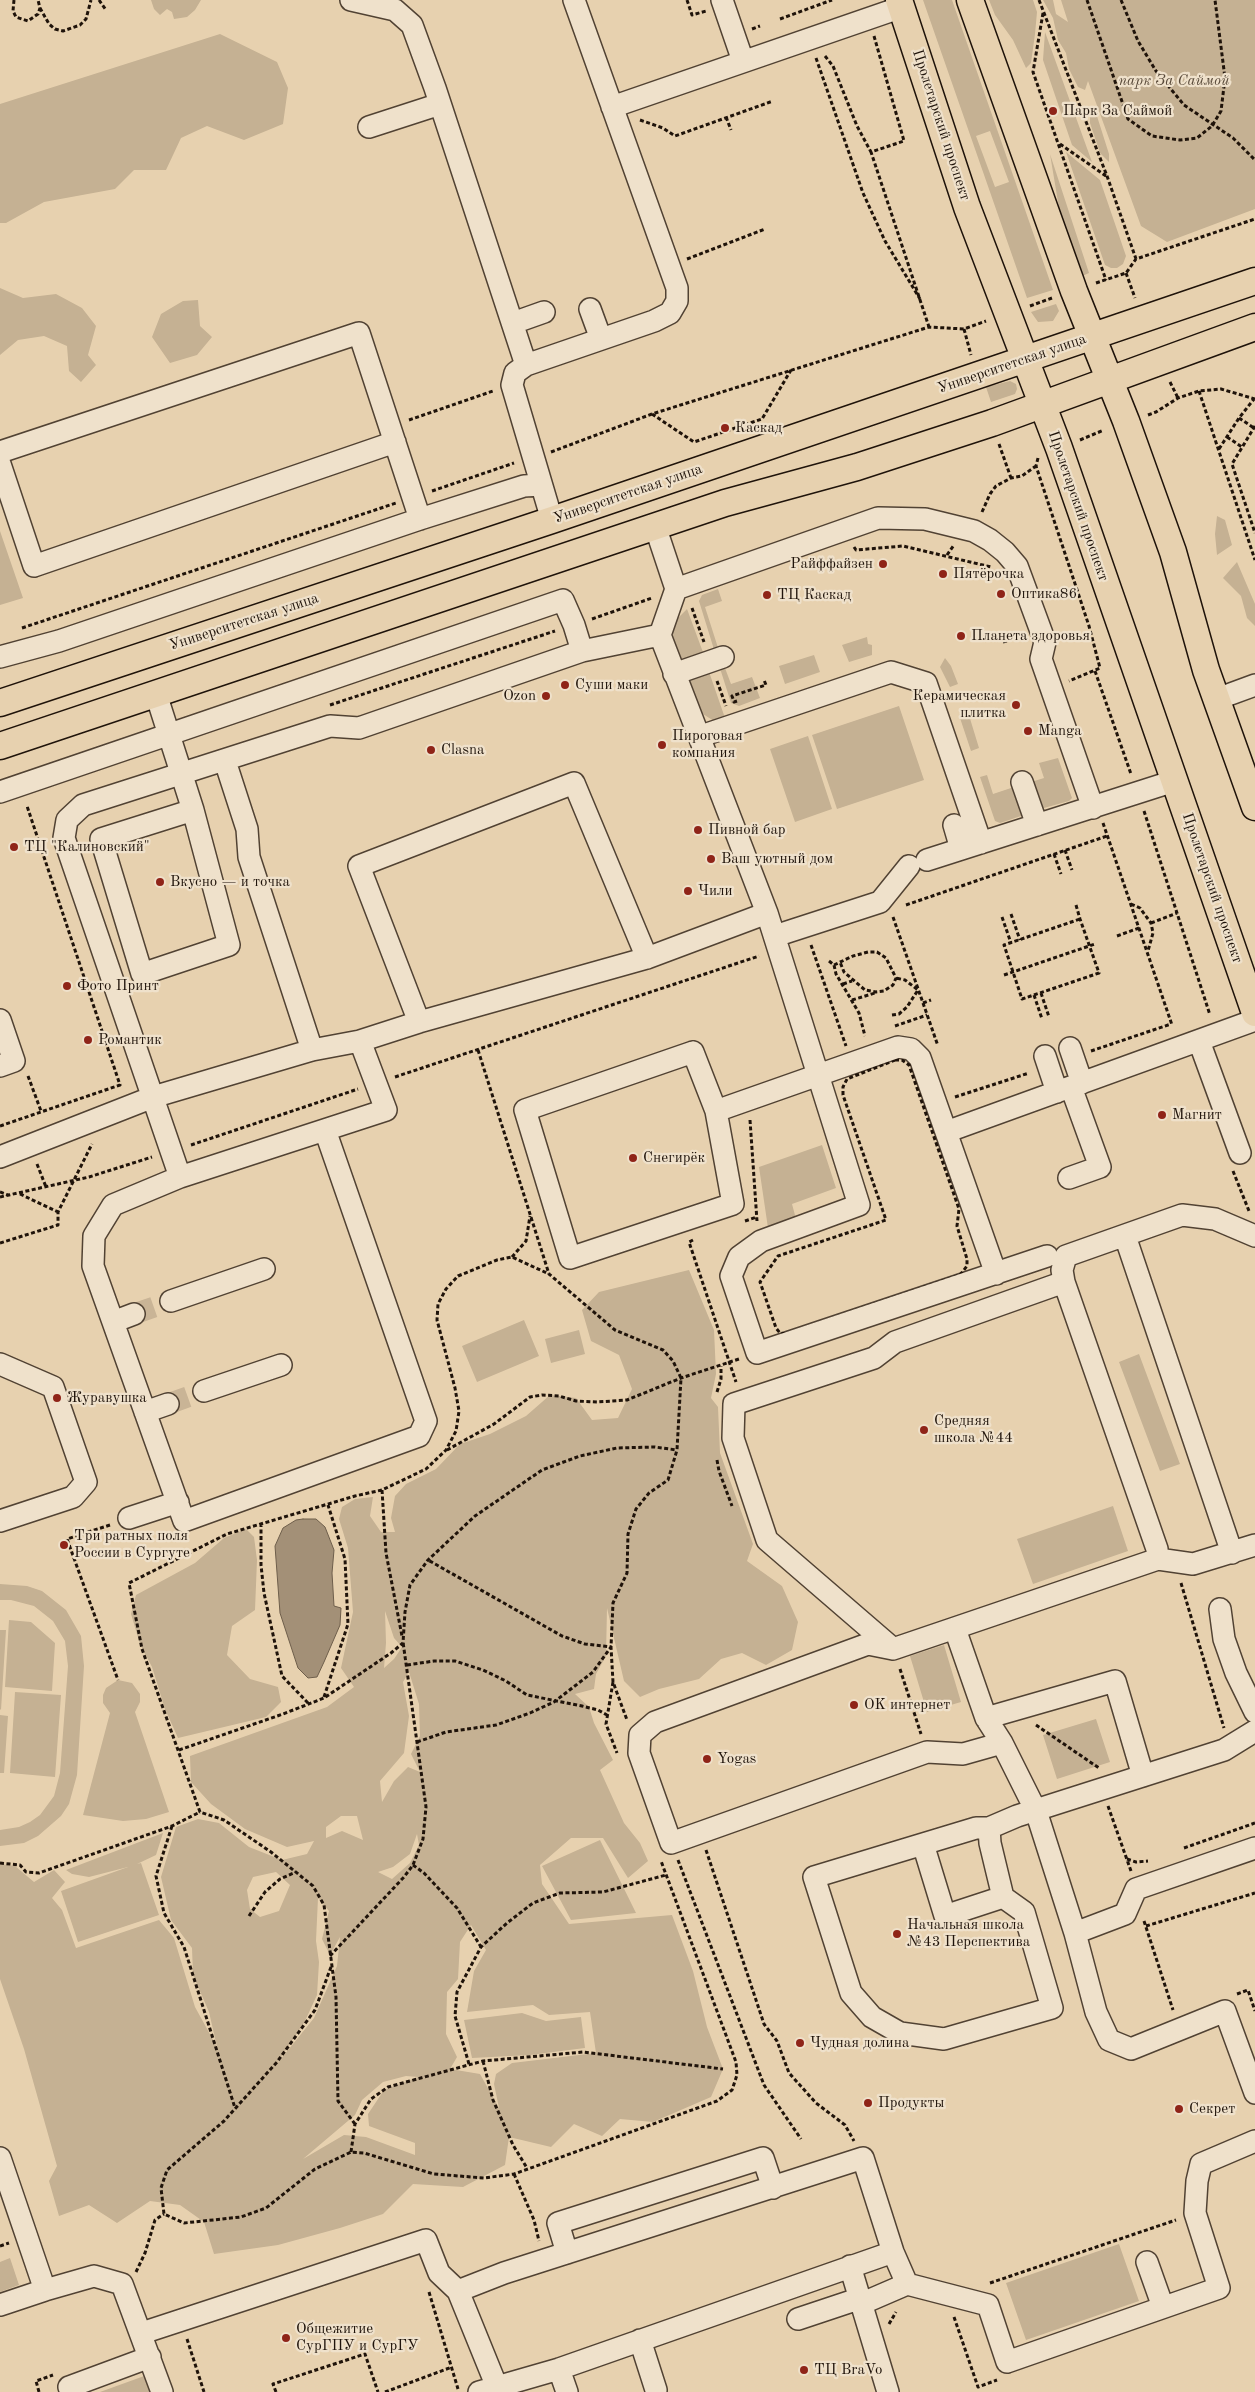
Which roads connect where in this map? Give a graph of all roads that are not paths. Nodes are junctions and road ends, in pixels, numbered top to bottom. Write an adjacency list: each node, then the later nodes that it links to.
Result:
1 (351, 0): 7 (lane)
2 (574, 0): 8 (lane)
3 (970, 0): 15 (main road)
4 (900, 3): 6 (lane); 17 (main road, Пролетарский проспект)
5 (716, 6): 6 (lane)
6 (743, 61): 8 (lane)
7 (440, 104): 9 (lane); 13 (lane)
8 (612, 107): 16 (lane)
9 (369, 127)
10 (1255, 281): 15 (main road, Университетская улица)
11 (590, 309): 16 (lane)
12 (544, 312): 13 (lane)
13 (512, 323): 18 (lane)
14 (1255, 328): 19 (main road)
15 (1092, 337): 17 (main road, Университетская улица); 19 (main road)
16 (601, 339): 18 (lane)
17 (1026, 359): 20 (main road, Пролетарский проспект); 26 (main road, Университетская улица)
18 (526, 365): 24 (lane)
19 (1109, 380): 20 (main road); 36 (main road)
20 (1043, 404): 27 (main road); 44 (main road, Пролетарский проспект)
21 (393, 434): 22 (lane); 23 (lane); 25 (lane)
22 (0, 452)
23 (0, 464)
24 (541, 486): 25 (lane); 26 (lane)
25 (420, 519): 31 (lane)
26 (552, 520): 37 (main road, Университетская улица)
27 (655, 526): 28 (lane); 35 (main road)
28 (676, 589): 29 (lane); 46 (lane)
29 (660, 635): 30 (lane); 33 (lane)
30 (582, 651): 38 (lane); 41 (lane)
31 (0, 657)
32 (723, 658): 33 (lane)
33 (674, 674): 39 (lane)
34 (1255, 685): 36 (lane)
35 (156, 694): 38 (lane); 40 (main road)
36 (1217, 699): 47 (main road)
37 (0, 702)
38 (169, 735): 42 (lane); 45 (lane)
39 (701, 736): 51 (lane); 52 (lane)
40 (0, 746)
41 (225, 761): 42 (lane); 61 (lane)
42 (182, 775): 48 (lane); 67 (lane)
43 (1022, 782): 49 (lane)
44 (1174, 782): 46 (lane); 55 (main road, Пролетарский проспект)
45 (0, 792)
46 (1095, 807): 49 (lane)
47 (1255, 807)
48 (193, 810): 48 (lane)
49 (1037, 825): 51 (lane)
50 (954, 826): 51 (lane)
51 (971, 846): 53 (lane)
52 (767, 913): 53 (lane); 54 (lane)
53 (774, 936): 65 (lane)
54 (647, 958): 58 (lane); 58 (lane)
55 (1255, 1013)
56 (0, 1020): 64 (lane)
57 (1255, 1020): 59 (lane)
58 (419, 1022): 60 (lane)
59 (1201, 1040): 66 (lane); 72 (lane)
60 (360, 1041): 61 (lane); 69 (lane)
61 (312, 1050): 67 (lane)
62 (1072, 1053): 66 (lane)
63 (1047, 1061): 66 (lane)
64 (0, 1066)
65 (818, 1073): 68 (lane); 70 (lane); 79 (lane)
66 (1070, 1087): 70 (lane); 74 (lane)
67 (153, 1097): 71 (lane); 73 (lane)
68 (716, 1111): 68 (lane)
69 (325, 1130): 73 (lane); 89 (lane)
70 (946, 1132): 79 (lane)
71 (0, 1157)
72 (1235, 1158)
73 (180, 1178): 83 (lane)
74 (1069, 1178)
75 (1125, 1236): 76 (lane); 80 (lane); 93 (lane)
76 (1255, 1236)
77 (1047, 1256): 79 (lane)
78 (264, 1269): 81 (lane)
79 (996, 1274)
80 (1064, 1282): 94 (lane); 97 (lane)
81 (171, 1302)
82 (134, 1314): 83 (lane)
83 (113, 1322): 88 (lane)
84 (0, 1364): 91 (lane)
85 (281, 1365): 86 (lane)
86 (204, 1391)
87 (168, 1404): 88 (lane)
88 (145, 1412): 89 (lane)
89 (178, 1502): 90 (lane)
90 (129, 1518)
91 (0, 1521)
92 (1255, 1545): 93 (lane)
93 (1232, 1553): 94 (lane)
94 (1158, 1559): 96 (lane)
95 (1220, 1609): 98 (lane)
96 (955, 1629): 97 (lane); 99 (lane)
97 (893, 1649): 101 (lane)
98 (1255, 1712)
99 (986, 1718): 101 (lane); 102 (lane)
100 (1255, 1731): 102 (lane)
101 (1002, 1744): 103 (lane)
102 (1143, 1776): 103 (lane)
103 (1036, 1810): 104 (lane); 108 (lane)
104 (989, 1828): 105 (lane); 107 (lane)
105 (923, 1844): 107 (lane); 107 (lane)
106 (1255, 1848): 108 (lane)
107 (1003, 1897)
108 (1075, 1932): 109 (lane)
109 (1255, 2093)
110 (1255, 2141): 122 (lane)
111 (0, 2158): 118 (lane)
112 (773, 2188): 113 (lane); 114 (lane); 114 (lane)
113 (893, 2252): 116 (lane); 117 (lane)
114 (568, 2253): 119 (lane)
115 (1147, 2262): 122 (lane)
116 (850, 2266): 120 (lane); 125 (lane)
117 (907, 2284): 120 (lane); 122 (lane)
118 (45, 2290): 121 (lane); 124 (lane)
119 (458, 2291): 124 (lane); 128 (lane)
120 (862, 2300): 123 (lane); 133 (lane)
121 (0, 2305)
122 (1162, 2307)
123 (798, 2319)
124 (142, 2333): 126 (lane)
125 (640, 2340): 127 (lane); 129 (lane)
126 (150, 2357): 130 (lane); 131 (lane)
127 (559, 2369): 128 (lane); 132 (lane)
128 (492, 2390)
129 (656, 2390)
130 (71, 2392)
131 (162, 2392)
132 (567, 2392)
133 (888, 2392)

